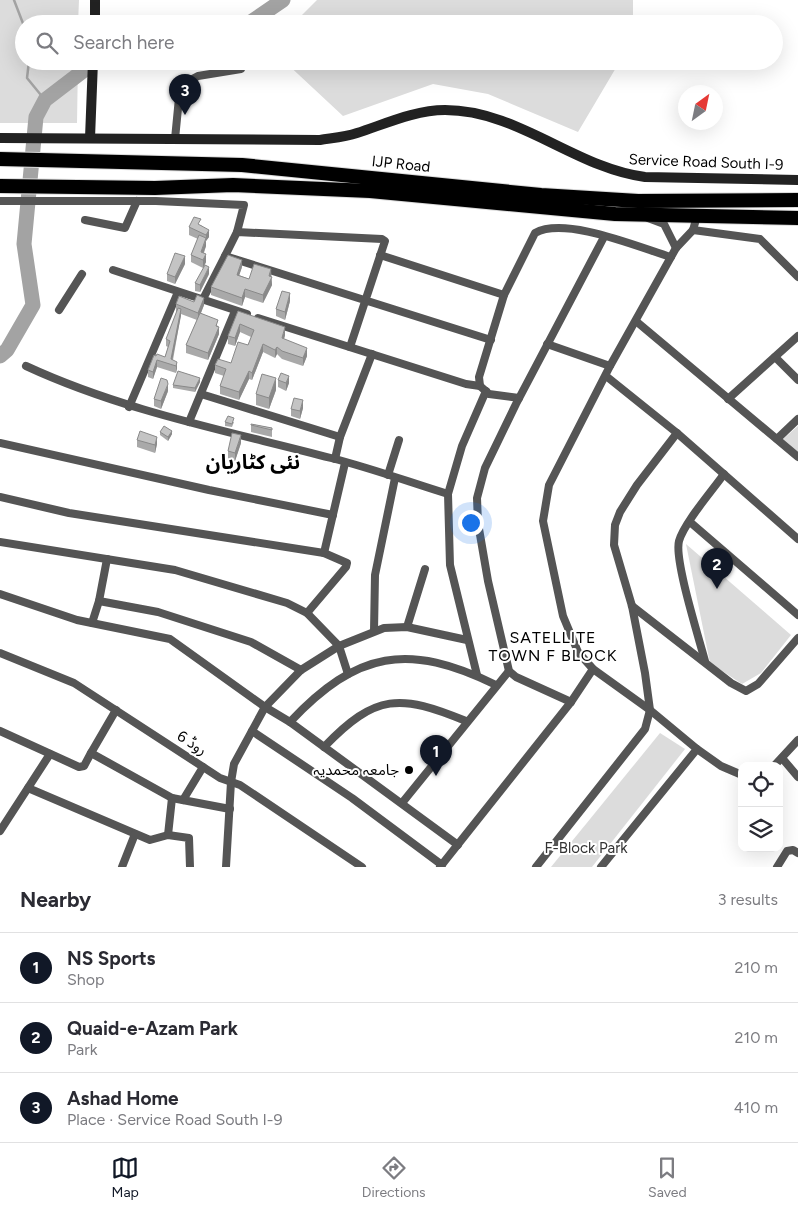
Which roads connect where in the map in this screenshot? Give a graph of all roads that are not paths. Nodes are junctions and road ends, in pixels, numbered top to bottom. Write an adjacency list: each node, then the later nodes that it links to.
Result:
1 (93, 70): 4 (street)
2 (235, 70): 5 (street)
3 (0, 138): 4 (street, Service Road South I-9)
4 (86, 138): 5 (street, Service Road South I-9)
5 (175, 140): 7 (street, Service Road South I-9)
6 (0, 159): 10 (highway, IJP Road)
7 (798, 180)
8 (0, 186): 9 (highway, IJP Road)
9 (155, 194): 10 (highway, IJP Road); 13 (street); 19 (street)
10 (470, 194): 11 (highway, IJP Road); 14 (highway, IJP Road)
11 (798, 200)
12 (0, 201): 13 (street)
13 (137, 201): 17 (street)
14 (638, 214): 15 (highway, IJP Road); 21 (street)
15 (697, 216): 16 (highway, IJP Road); 18 (street)
16 (798, 218)
17 (85, 220)
18 (693, 230): 21 (street); 27 (street)
19 (237, 232): 22 (street); 23 (street)
20 (604, 237): 24 (street); 29 (street); 37 (street)
21 (676, 248): 24 (street)
22 (380, 255): 29 (street); 31 (street)
23 (225, 256): 30 (street); 31 (street)
24 (672, 257): 34 (street)
25 (113, 270): 28 (street)
26 (82, 274): 32 (street)
27 (798, 277)
28 (178, 292): 30 (street); 49 (street)
29 (504, 295): 36 (street)
30 (203, 299): 33 (street)
31 (364, 302): 36 (street); 38 (street)
32 (59, 310)
33 (234, 311): 38 (street); 46 (street)
34 (637, 322): 42 (street); 48 (street)
35 (798, 336): 40 (street)
36 (490, 340): 45 (street)
37 (547, 344): 42 (street); 47 (street)
38 (350, 347): 39 (street)
39 (372, 354): 45 (street); 53 (street)
40 (775, 357): 44 (street); 48 (street)
41 (26, 366): 49 (street)
42 (610, 366): 43 (street)
43 (606, 376): 52 (street); 85 (street)
44 (798, 380)
45 (483, 388): 47 (street); 62 (street)
46 (201, 394): 51 (street); 53 (street)
47 (519, 398): 86 (street)
48 (728, 399): 54 (street)
49 (130, 407): 51 (street)
50 (798, 419): 54 (street)
51 (189, 422): 58 (street)
52 (677, 433): 60 (street); 73 (street)
53 (340, 437): 58 (street)
54 (777, 439): 57 (street)
55 (399, 440): 61 (street)
56 (0, 443): 64 (street)
57 (798, 457)
58 (335, 459): 59 (street)
59 (345, 463): 61 (street); 64 (street)
60 (724, 474): 65 (street); 66 (street)
61 (392, 476): 62 (street); 78 (street)
62 (448, 494): 80 (street)
63 (0, 497): 68 (street)
64 (333, 515): 68 (street)
65 (690, 522): 75 (street); 83 (street)
66 (798, 539)
67 (0, 542): 69 (street)
68 (324, 553): 74 (street)
69 (107, 559): 72 (street); 74 (street)
70 (425, 569): 77 (street)
71 (0, 594): 76 (street)
72 (99, 601): 76 (street); 84 (street)
73 (632, 606): 83 (street); 93 (street)
74 (307, 613): 81 (street)
75 (798, 615)
76 (92, 623): 91 (street)
77 (407, 627): 78 (street); 80 (street)
78 (374, 631): 81 (street)
79 (798, 638): 83 (street)
80 (467, 640): 88 (street)
81 (339, 646): 84 (street); 87 (street)
82 (0, 652): 92 (street, روڈ 6)
83 (705, 661)
84 (301, 670): 91 (street)
85 (593, 670): 90 (street); 93 (street)
86 (509, 671): 89 (street); 90 (street)
87 (348, 674): 88 (street); 95 (street)
88 (477, 675): 89 (street)
89 (496, 685): 94 (street)
90 (571, 702): 117 (street)
91 (265, 707): 95 (street); 97 (street)
92 (116, 710): 101 (street); 105 (street, روڈ 6)
93 (650, 710): 100 (street); 124 (street)
94 (466, 721): 99 (street); 112 (street)
95 (290, 722): 99 (street)
96 (0, 731): 102 (street)
97 (252, 731): 108 (street); 119 (street)
98 (798, 740): 103 (street)
99 (324, 747): 112 (street)
100 (697, 749): 106 (street); 125 (street)
101 (91, 753): 102 (street); 110 (street)
102 (50, 754): 109 (street)
103 (782, 758): 104 (street); 107 (street)
104 (778, 762)
105 (203, 766): 108 (street, روڈ 6); 111 (street)
106 (738, 773)
107 (798, 777)
108 (231, 782): 113 (street); 123 (street, روڈ 6)
109 (28, 788): 114 (street); 115 (street)
110 (172, 798): 111 (street); 116 (street)
111 (183, 800): 113 (street)
112 (402, 803): 117 (street)
113 (230, 809): 122 (street)
114 (0, 831)
115 (135, 834): 116 (street); 120 (street)
116 (168, 835): 121 (street)
117 (458, 845): 119 (street)
118 (798, 853): 126 (street)
119 (441, 866)
120 (122, 867)
121 (190, 867)
122 (226, 867)
123 (362, 867)
124 (536, 867)
125 (601, 867)
126 (777, 867)

